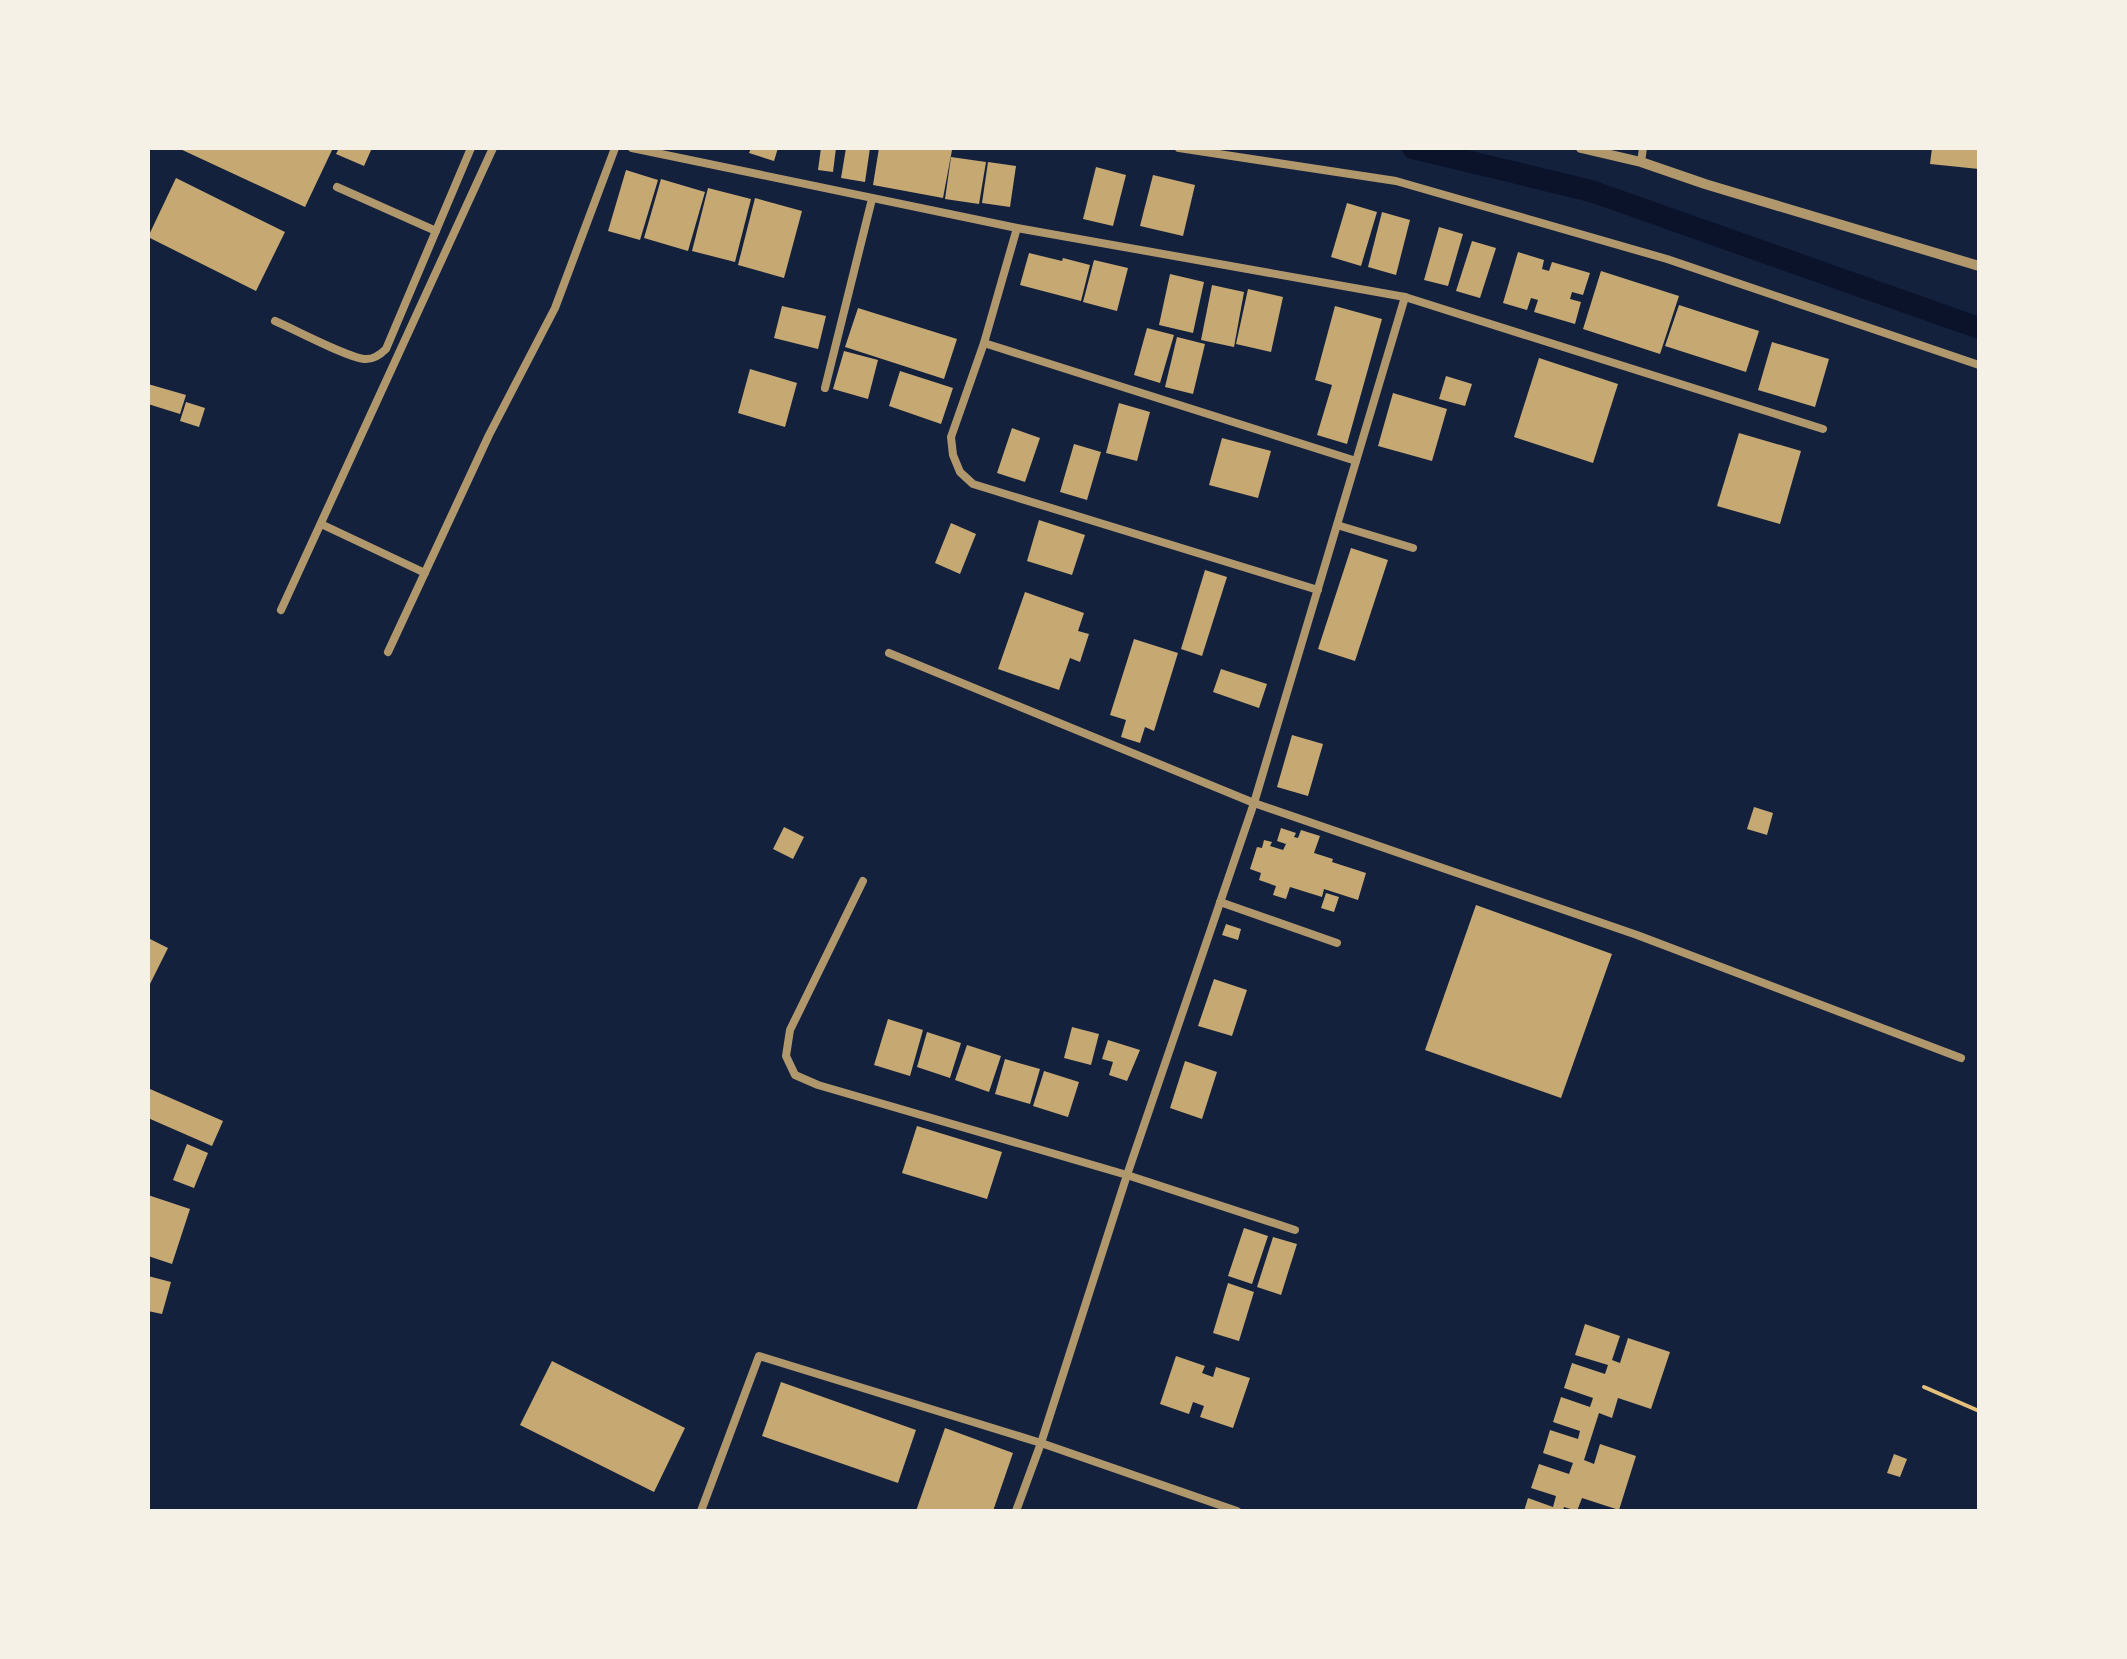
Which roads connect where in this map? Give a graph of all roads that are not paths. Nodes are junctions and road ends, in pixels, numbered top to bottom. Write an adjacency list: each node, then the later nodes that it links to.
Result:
1 (471, 148): 12 (street)
2 (493, 148): 21 (street)
3 (615, 148): 24 (street)
4 (632, 148): 10 (street)
5 (1179, 148): 17 (street)
6 (1581, 148): 8 (street)
7 (1643, 148): 8 (street)
8 (1641, 162): 13 (street)
9 (337, 187): 12 (street)
10 (872, 199): 11 (street); 18 (street)
11 (1017, 228): 14 (street); 16 (street)
12 (436, 231): 15 (street)
13 (1979, 266)
14 (1405, 297): 19 (street); 20 (street)
15 (275, 321)
16 (984, 343): 20 (street); 25 (street)
17 (1979, 365)
18 (825, 388)
19 (1823, 429)
20 (1356, 461): 22 (street)
21 (321, 524): 24 (street); 26 (street)
22 (1337, 525): 23 (street); 25 (street)
23 (1413, 548)
24 (425, 573): 27 (street)
25 (1318, 590): 29 (street)
26 (281, 610)
27 (388, 652)
28 (889, 653): 29 (street)
29 (1254, 803): 31 (street); 33 (street)
30 (863, 881): 34 (street)
31 (1220, 902): 32 (street); 34 (street)
32 (1337, 943)
33 (1961, 1058)
34 (1127, 1175): 35 (street); 36 (street)
35 (1295, 1230)
36 (1041, 1443): 37 (street); 38 (street); 39 (street)
37 (701, 1511)
38 (1016, 1511)
39 (1237, 1511)

